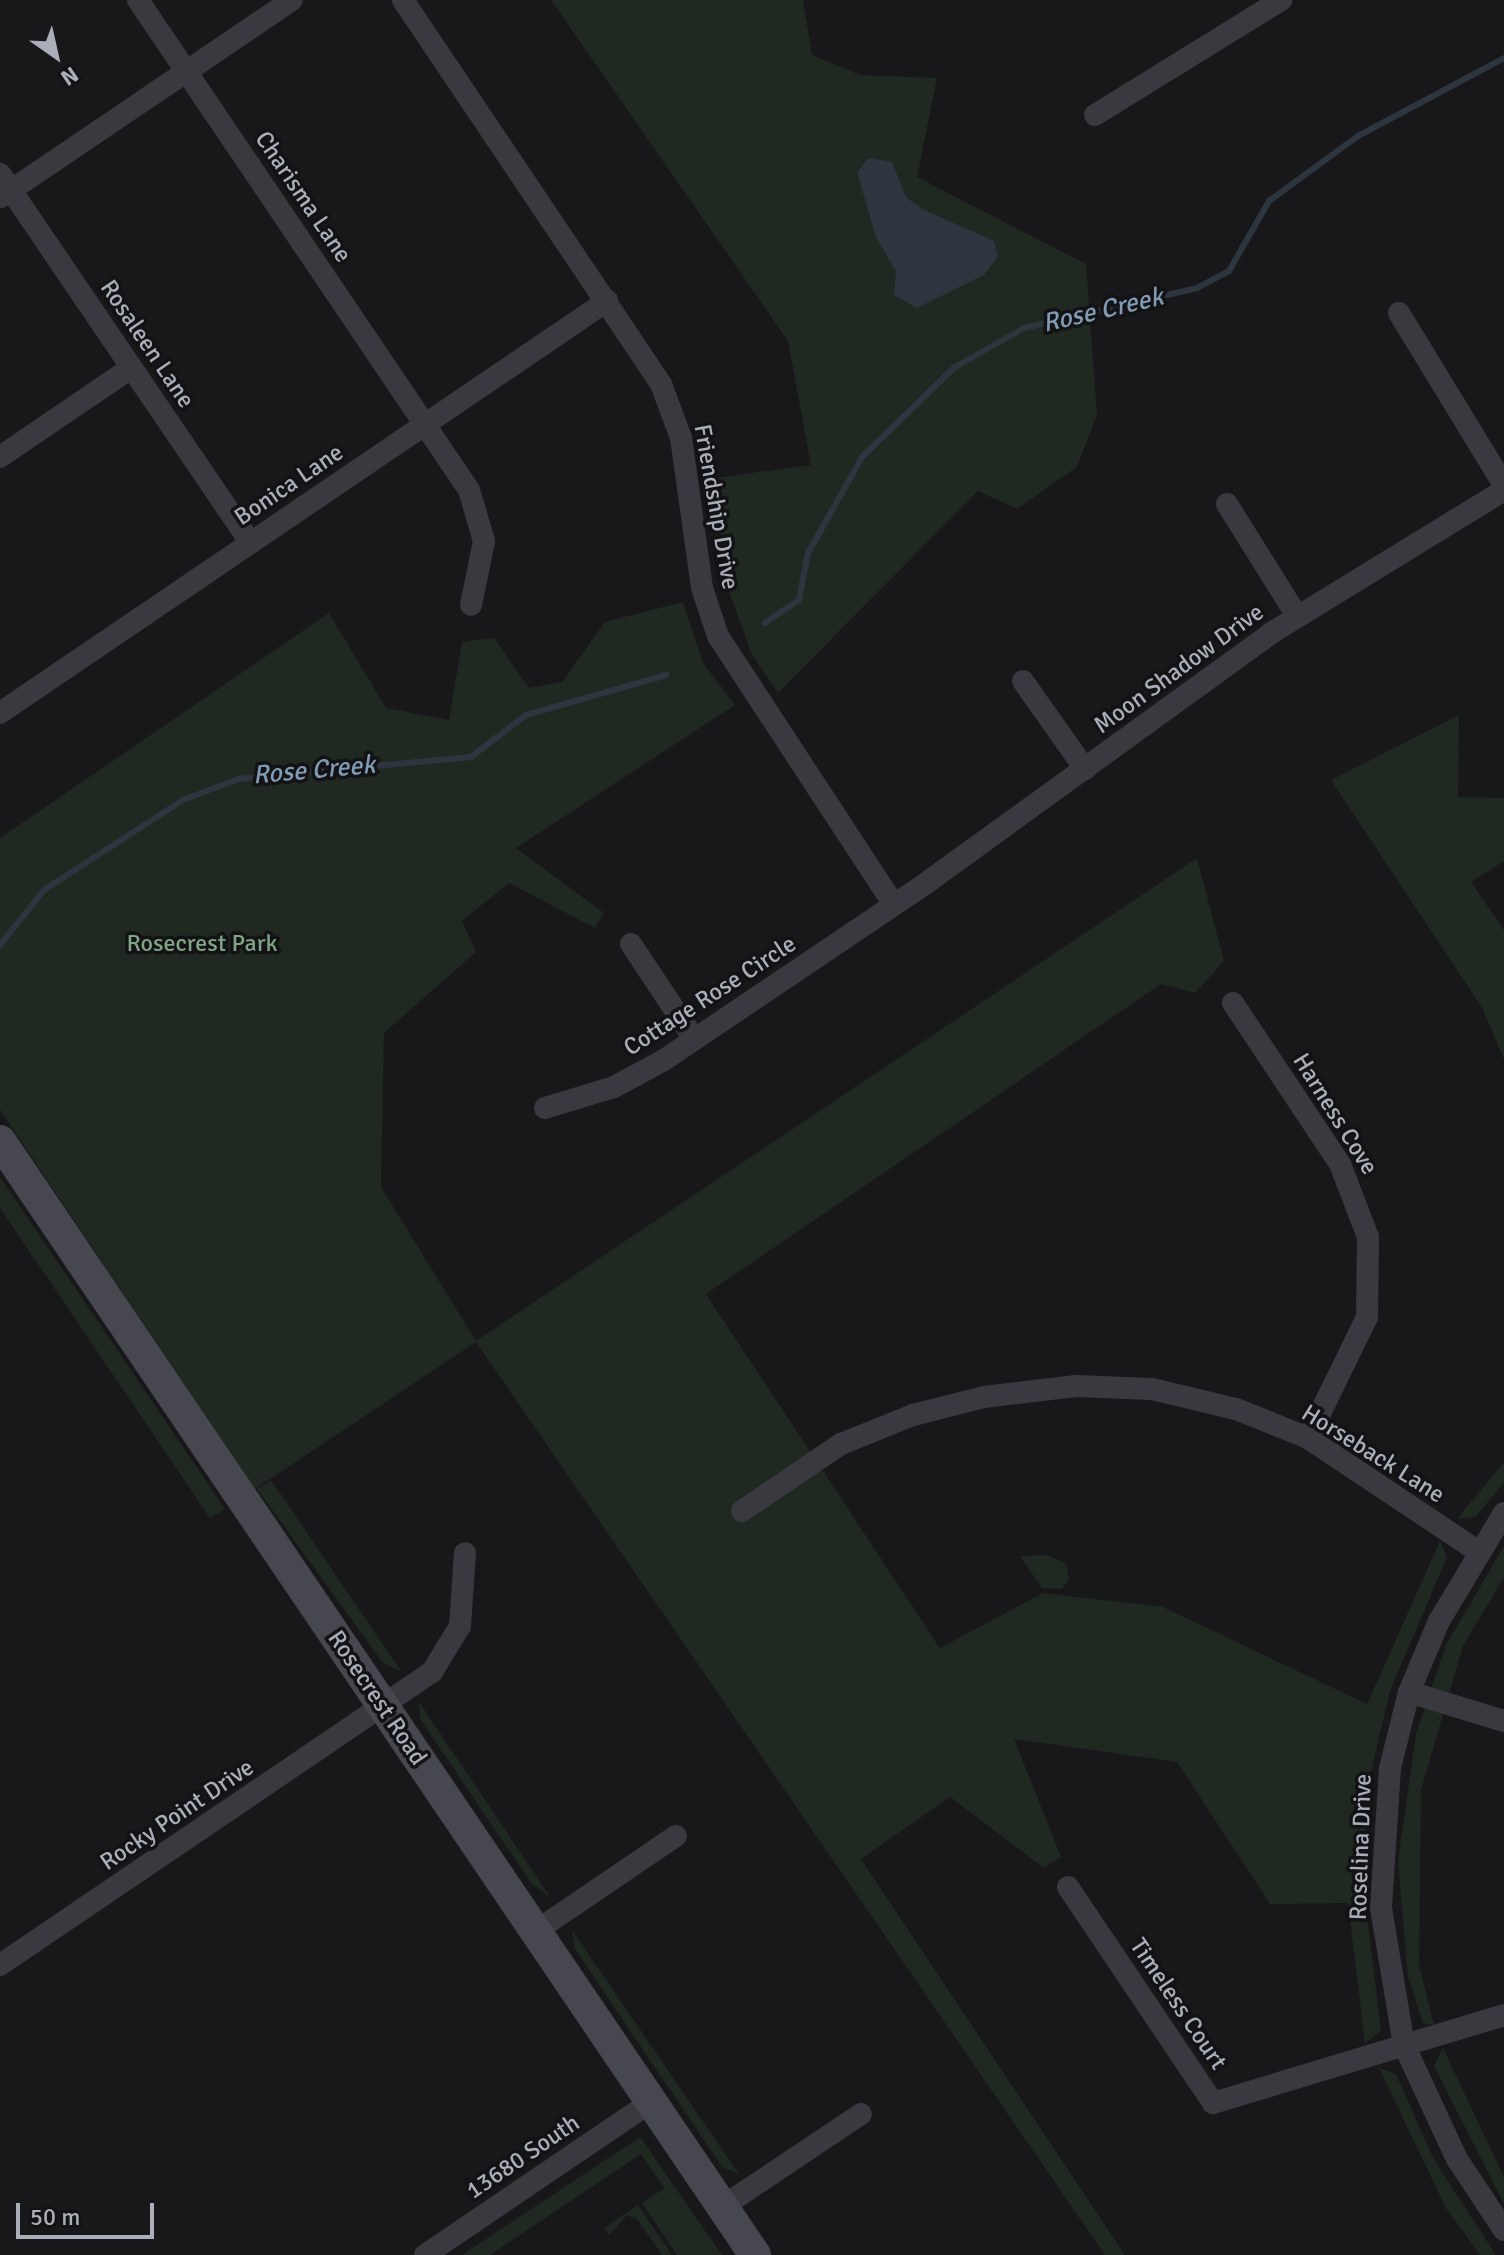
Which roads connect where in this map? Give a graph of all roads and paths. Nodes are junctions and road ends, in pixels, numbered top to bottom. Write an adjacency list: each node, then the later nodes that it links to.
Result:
1 (138, 0): 5 (street, Charisma Lane)
2 (292, 0): 5 (street)
3 (403, 0): 8 (street, Friendship Drive)
4 (1281, 0): 6 (street)
5 (186, 71): 7 (street); 11 (street, Charisma Lane)
6 (1095, 115)
7 (4, 187): 10 (street, Rosaleen Lane)
8 (607, 301): 11 (street, Bonica Lane); 21 (street, Friendship Drive)
9 (1399, 313): 13 (street)
10 (131, 368): 12 (street); 15 (street, Rosaleen Lane)
11 (426, 424): 15 (street, Bonica Lane); 16 (street, Charisma Lane)
12 (0, 457)
13 (1504, 488): 17 (street, Moon Shadow Drive)
14 (1227, 504): 17 (street)
15 (251, 543): 19 (street, Bonica Lane)
16 (471, 605)
17 (1297, 616): 20 (street, Moon Shadow Drive)
18 (1023, 681): 20 (street)
19 (0, 713)
20 (1085, 769): 21 (street, Moon Shadow Drive)
21 (894, 905): 24 (street, Cottage Rose Circle)
22 (631, 944): 24 (street)
23 (1233, 1003): 27 (street, Harness Cove)
24 (694, 1039): 25 (street, Cottage Rose Circle)
25 (545, 1108)
26 (0, 1141): 33 (main road, Rosecrest Road)
27 (1308, 1438): 28 (street, Horseback Lane); 30 (street, Horseback Lane)
28 (742, 1511)
29 (1504, 1513): 30 (street, Roselina Drive)
30 (1476, 1550): 32 (street, Roselina Drive)
31 (465, 1553): 33 (street, Rocky Point Drive)
32 (1409, 1692): 34 (street); 40 (street, Roselina Drive)
33 (384, 1708): 37 (main road, Rosecrest Road); 38 (street, Rocky Point Drive)
34 (1504, 1721)
35 (676, 1836): 37 (street)
36 (1068, 1887): 40 (street, Timeless Court)
37 (536, 1931): 41 (main road, Rosecrest Road)
38 (0, 1965)
39 (1504, 2015): 40 (street)
40 (1404, 2045): 44 (street, Roselina Drive)
41 (651, 2102): 43 (main road, Rosecrest Road); 45 (street, 13680 South)
42 (861, 2114): 43 (street)
43 (722, 2207): 46 (main road, Rosecrest Road)
44 (1504, 2230)
45 (425, 2255)
46 (755, 2255)

